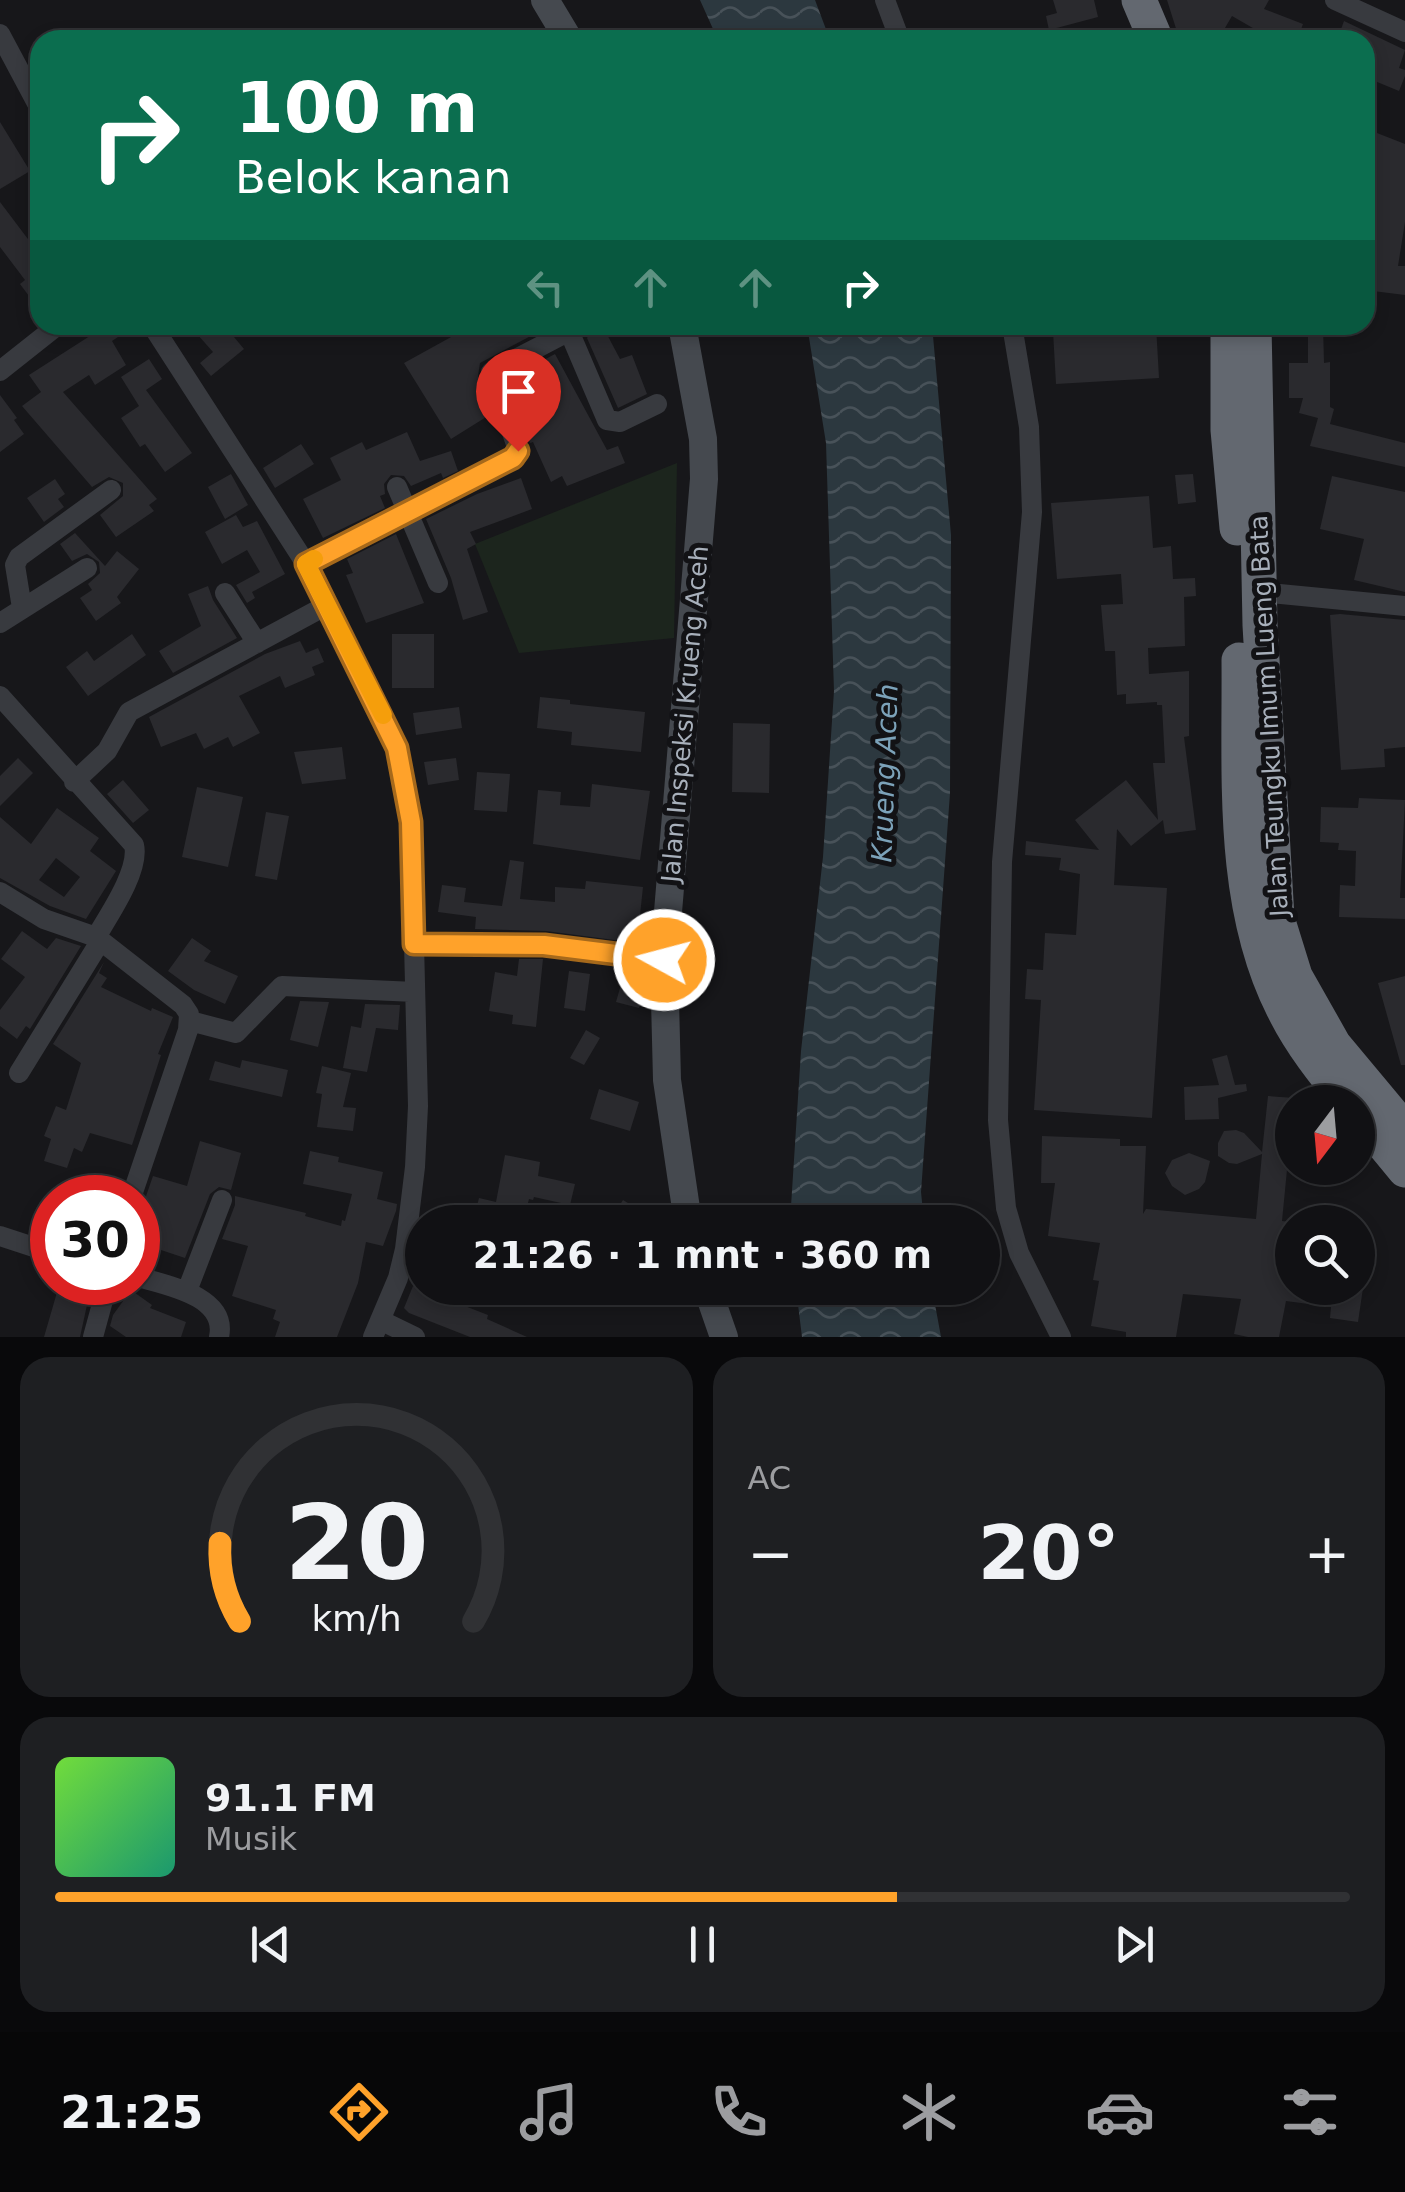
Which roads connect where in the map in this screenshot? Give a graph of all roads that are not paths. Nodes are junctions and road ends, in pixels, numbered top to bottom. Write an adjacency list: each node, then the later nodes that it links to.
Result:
1 (545, 0): 6 (street)
2 (885, 0): 7 (street)
3 (1118, 0): 8 (highway)
4 (1139, 0): 9 (highway)
5 (1335, 0): 10 (street)
6 (563, 30)
7 (896, 30)
8 (1131, 30)
9 (1152, 30)
10 (1405, 32)
11 (0, 34): 12 (street)
12 (30, 90)
13 (44, 335): 21 (street)
14 (158, 335): 26 (street)
15 (562, 335): 25 (street)
16 (577, 335): 22 (street)
17 (684, 335): 41 (street, Jalan Inspeksi Krueng Aceh)
18 (1014, 335): 62 (street)
19 (1228, 335): 45 (highway, Jalan Teungku Imum Lueng Bata)
20 (1254, 335): 29 (highway, Jalan Teungku Imum Lueng Bata)
21 (2, 365)
22 (657, 404)
23 (397, 487): 25 (street)
24 (111, 490): 33 (street)
25 (406, 512): 26 (street); 28 (street)
26 (306, 564): 31 (street)
27 (87, 568): 33 (street)
28 (438, 583)
29 (1259, 592): 32 (street); 47 (highway, Jalan Teungku Imum Lueng Bata)
30 (226, 594): 35 (street)
31 (327, 606): 35 (street); 40 (street)
32 (1405, 606)
33 (22, 608): 34 (street)
34 (0, 624)
35 (257, 643): 37 (street)
36 (0, 696): 37 (street)
37 (74, 782): 39 (street)
38 (0, 892): 39 (street)
39 (98, 938): 43 (street); 44 (street)
40 (414, 944): 41 (street); 42 (street)
41 (664, 960): 50 (street, Jalan Inspeksi Krueng Aceh)
42 (416, 992): 43 (street); 57 (street)
43 (190, 1020): 48 (street)
44 (19, 1074)
45 (1335, 1085)
46 (1375, 1127): 47 (highway, Jalan Teungku Imum Lueng Bata)
47 (1402, 1150)
48 (139, 1175)
49 (222, 1200): 54 (street)
50 (685, 1205)
51 (0, 1236): 52 (street)
52 (30, 1246)
53 (160, 1284): 54 (street)
54 (186, 1291): 59 (street)
55 (102, 1305): 58 (street)
56 (714, 1305): 61 (street)
57 (377, 1329): 60 (street)
58 (93, 1337)
59 (219, 1337)
60 (415, 1337)
61 (724, 1337)
62 (1062, 1337)

